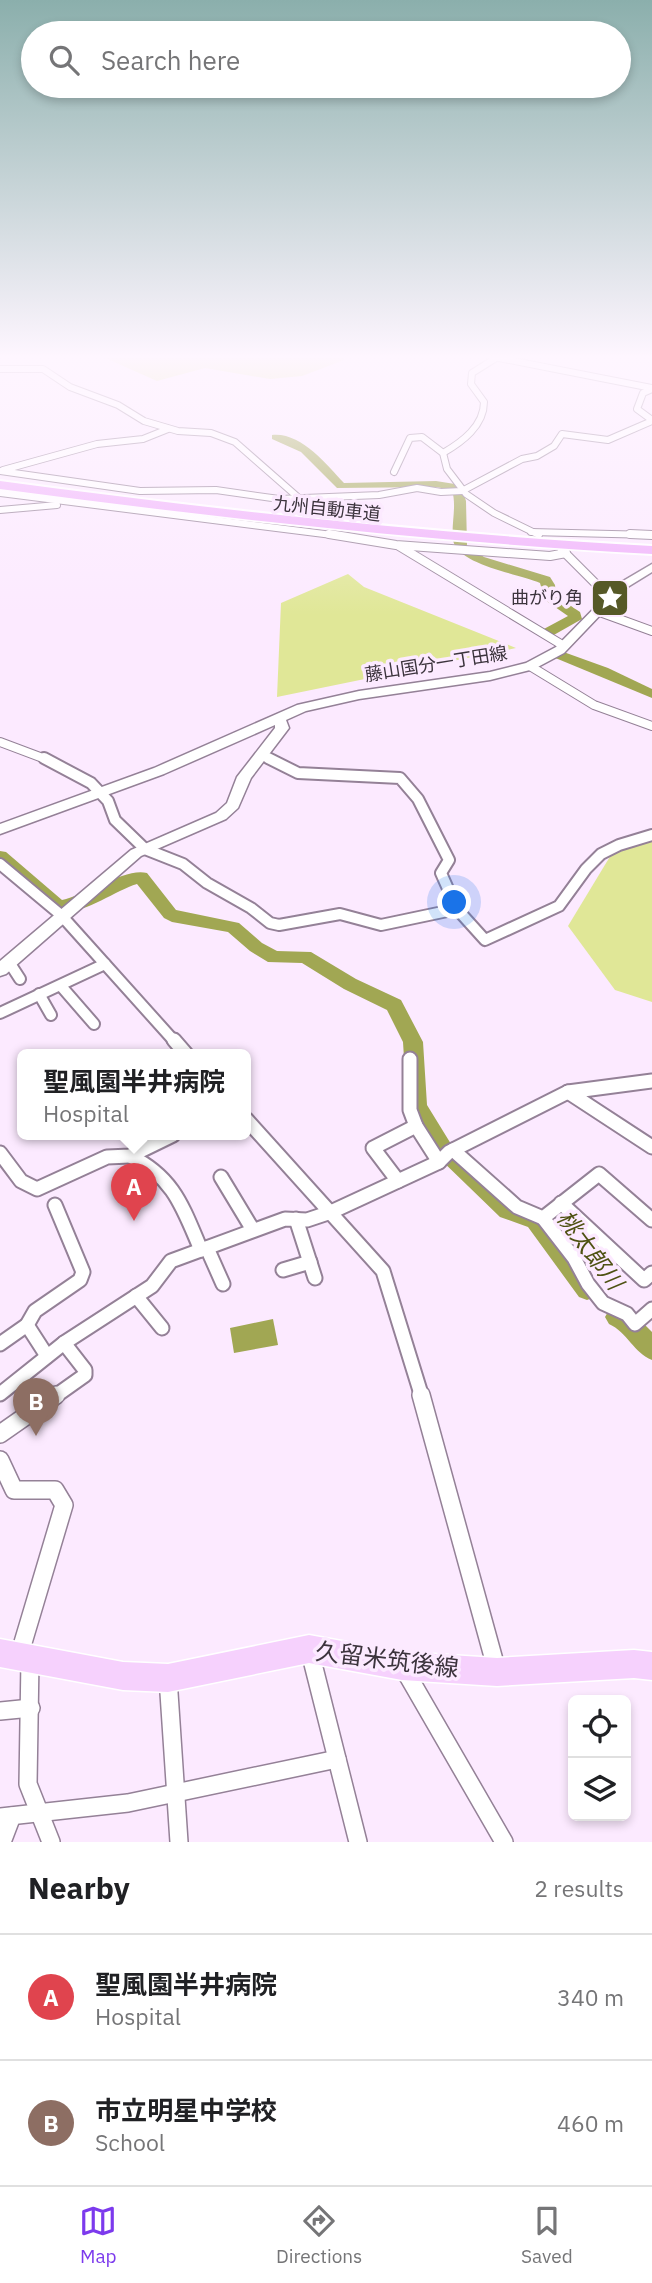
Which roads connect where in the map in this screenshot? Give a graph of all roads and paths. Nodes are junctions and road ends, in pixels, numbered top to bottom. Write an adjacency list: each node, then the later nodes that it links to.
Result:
1 (107, 443): 8 (street)
2 (236, 443): 13 (street)
3 (409, 443): 9 (street)
4 (430, 443): 7 (street)
5 (459, 443): 7 (street)
6 (556, 443): 11 (street)
7 (443, 453): 11 (street)
8 (0, 471): 13 (street)
9 (394, 472)
10 (0, 482): 18 (highway, 九州自動車道); 19 (highway, 九州自動車道)
11 (463, 491): 13 (street); 16 (street)
12 (0, 493): 14 (street)
13 (300, 499)
14 (78, 503): 15 (street); 17 (street)
15 (0, 510)
16 (652, 535)
17 (396, 545): 21 (street); 24 (street)
18 (652, 545)
19 (652, 550)
20 (652, 567): 21 (main road, 藤山国分一丁田線)
21 (610, 598): 22 (main road, 藤山国分一丁田線)
22 (597, 611): 23 (street); 24 (main road, 藤山国分一丁田線)
23 (652, 631)
24 (564, 646): 25 (main road, 藤山国分一丁田線)
25 (530, 666): 26 (main road, 藤山国分一丁田線); 27 (street)
26 (276, 719): 29 (main road); 30 (main road, 藤山国分一丁田線)
27 (652, 726)
28 (0, 742): 30 (street)
29 (261, 755): 33 (main road); 35 (street)
30 (101, 792): 31 (main road, 藤山国分一丁田線); 33 (street)
31 (0, 829)
32 (652, 835): 35 (street)
33 (145, 849): 35 (street); 36 (main road)
34 (0, 864): 36 (street)
35 (457, 909)
36 (61, 915): 37 (street); 38 (main road)
37 (105, 964): 40 (street); 45 (street)
38 (5, 966): 39 (street)
39 (20, 979)
40 (61, 986): 41 (street); 44 (street)
41 (39, 994): 42 (street); 43 (street)
42 (0, 1013)
43 (51, 1015)
44 (94, 1024)
45 (182, 1049)
46 (410, 1059): 50 (street)
47 (652, 1082): 48 (street)
48 (568, 1092): 52 (street); 53 (street)
49 (251, 1124): 61 (street)
50 (416, 1126): 56 (street); 58 (street)
51 (163, 1140): 55 (street)
52 (652, 1147)
53 (453, 1150): 56 (street); 62 (street)
54 (0, 1153): 55 (street)
55 (130, 1156): 66 (street)
56 (439, 1162): 58 (street)
57 (221, 1177): 65 (street)
58 (398, 1181): 61 (street)
59 (561, 1203): 62 (street); 64 (street); 70 (street)
60 (55, 1205): 74 (street)
61 (331, 1212): 63 (street); 86 (street)
62 (543, 1218): 73 (street)
63 (296, 1219): 65 (street); 67 (street)
64 (652, 1220)
65 (253, 1230): 66 (street)
66 (204, 1249): 71 (street); 72 (street)
67 (310, 1262): 68 (street); 69 (street)
68 (283, 1270)
69 (315, 1278)
70 (649, 1281)
71 (223, 1284)
72 (136, 1296): 75 (street); 76 (street)
73 (652, 1309)
74 (27, 1325): 77 (street); 78 (street)
75 (162, 1328)
76 (64, 1343): 78 (street); 80 (street)
77 (0, 1344)
78 (47, 1356): 79 (street)
79 (0, 1394)
80 (0, 1434)
81 (0, 1460): 83 (street)
82 (309, 1649): 84 (main road, 久留米筑後線); 87 (main road, 久留米筑後線); 90 (street)
83 (17, 1656): 87 (main road, 久留米筑後線); 88 (street)
84 (402, 1666): 86 (main road, 久留米筑後線); 98 (street)
85 (652, 1666): 86 (main road, 久留米筑後線)
86 (497, 1672)
87 (169, 1678): 91 (street)
88 (31, 1708): 89 (street); 92 (street)
89 (0, 1711)
90 (338, 1759): 91 (street); 97 (street)
91 (176, 1794): 92 (street); 96 (street)
92 (40, 1815): 93 (street); 95 (street)
93 (6, 1816): 94 (street)
94 (2, 1842)
95 (51, 1842)
96 (179, 1842)
97 (358, 1842)
98 (504, 1842)

